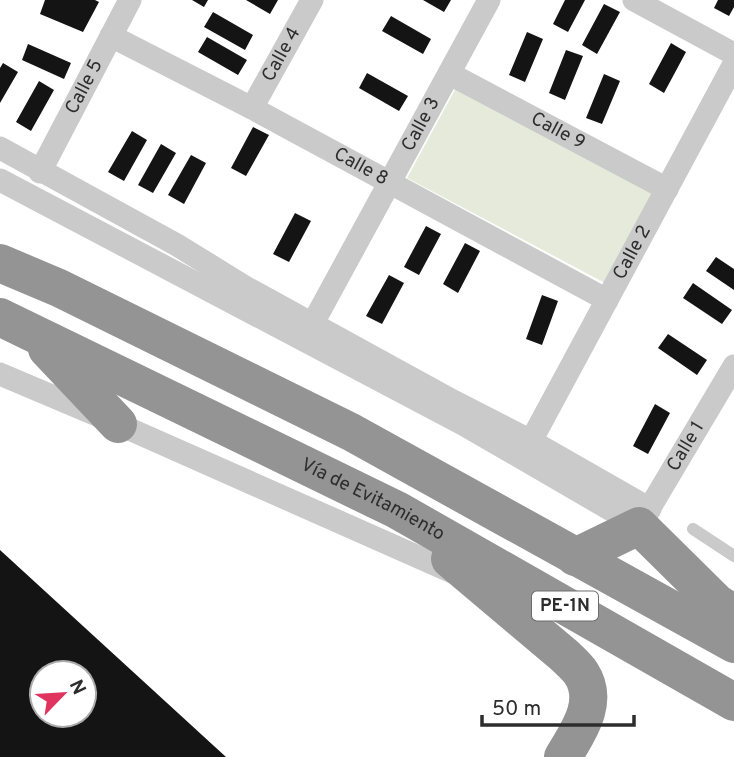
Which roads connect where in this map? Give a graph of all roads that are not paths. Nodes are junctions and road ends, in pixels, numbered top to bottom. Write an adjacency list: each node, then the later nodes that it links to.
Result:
1 (130, 0): 5 (street, Calle 5)
2 (312, 0): 9 (street, Calle 4)
3 (489, 0): 8 (street, Calle 3)
4 (634, 0): 6 (street)
5 (111, 36): 9 (street, Calle 8); 11 (street, Calle 5)
6 (734, 54)
7 (734, 64): 14 (street, Calle 2)
8 (450, 74): 13 (street, Calle 3); 14 (street, Calle 9)
9 (252, 108): 13 (street, Calle 8)
10 (0, 148): 11 (street)
11 (40, 172): 20 (street)
12 (0, 180): 26 (street)
13 (391, 184): 18 (street, Calle 8); 20 (street, Calle 3)
14 (667, 189): 18 (street, Calle 2)
15 (0, 242): 17 (highway)
16 (0, 263): 17 (highway, PE-1N)
17 (60, 288): 29 (highway, PE-1N)
18 (607, 300): 24 (street, Calle 2)
19 (14, 323): 23 (highway); 25 (highway, Vía de Evitamiento / PE-1N)
20 (313, 323): 24 (street)
21 (734, 366): 26 (street, Calle 1)
22 (0, 374): 23 (street)
23 (118, 424): 30 (street)
24 (531, 441): 26 (street)
25 (397, 510): 30 (highway); 33 (highway, Vía de Evitamiento / PE-1N)
26 (645, 518): 29 (highway); 31 (highway)
27 (693, 529): 28 (lane)
28 (734, 556)
29 (575, 557): 32 (highway, PE-1N)
30 (474, 582): 34 (highway)
31 (734, 614)
32 (734, 644)
33 (734, 702)
34 (563, 757)

